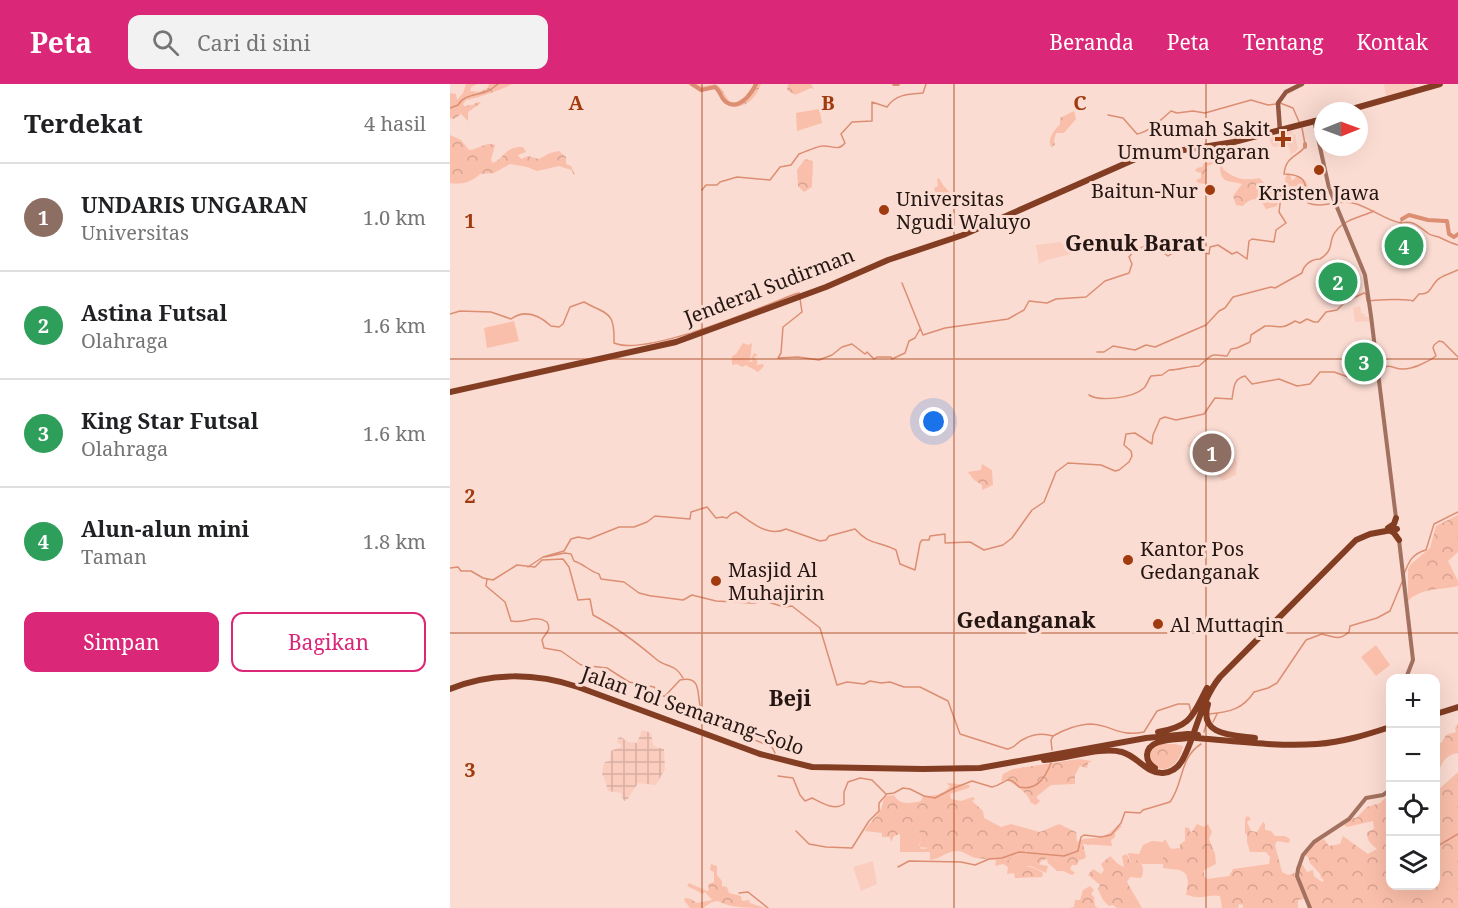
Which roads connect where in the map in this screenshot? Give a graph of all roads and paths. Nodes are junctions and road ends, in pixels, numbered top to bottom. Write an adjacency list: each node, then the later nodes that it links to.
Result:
1 (1302, 84): 9 (main road)
2 (1440, 84): 4 (highway)
3 (1447, 84): 4 (highway)
4 (1409, 94): 5 (highway)
5 (1398, 98): 6 (highway); 7 (highway)
6 (1368, 105)
7 (1368, 106)
8 (1314, 120): 9 (highway)
9 (1280, 130): 10 (highway)
10 (1183, 149): 12 (highway); 12 (highway)
11 (1322, 156): 16 (main road)
12 (1073, 185): 13 (highway, Jenderal Sudirman)
13 (905, 253): 14 (highway, Jenderal Sudirman); 14 (highway, Jenderal Sudirman)
14 (791, 299): 15 (highway, Jenderal Sudirman)
15 (450, 391)
16 (1396, 518): 17 (main road); 18 (highway)
17 (1397, 528): 18 (highway); 19 (main road)
18 (1388, 529): 19 (highway); 20 (highway); 22 (highway)
19 (1399, 540): 21 (main road)
20 (1233, 663): 30 (highway); 32 (highway)
21 (1408, 674)
22 (1215, 678): 29 (highway); 31 (highway)
23 (450, 690): 31 (highway, Jalan Tol Semarang–Solo); 32 (highway, Jalan Tol Semarang–Solo)
24 (1458, 706): 25 (highway)
25 (1440, 711)
26 (1386, 727): 30 (highway, Jalan Tol Semarang–Solo)
27 (1386, 727): 28 (highway, Jalan Tol Semarang–Solo)
28 (1197, 736): 29 (highway, Jalan Tol Semarang–Solo, bridge); 30 (highway, Jalan Tol Semarang–Solo)
29 (1187, 737): 31 (highway, Jalan Tol Semarang–Solo); 32 (highway, Jalan Tol Semarang–Solo)
30 (1258, 739)
31 (1123, 742)
32 (1043, 760)
33 (1386, 793): 34 (main road)
34 (1310, 908)

